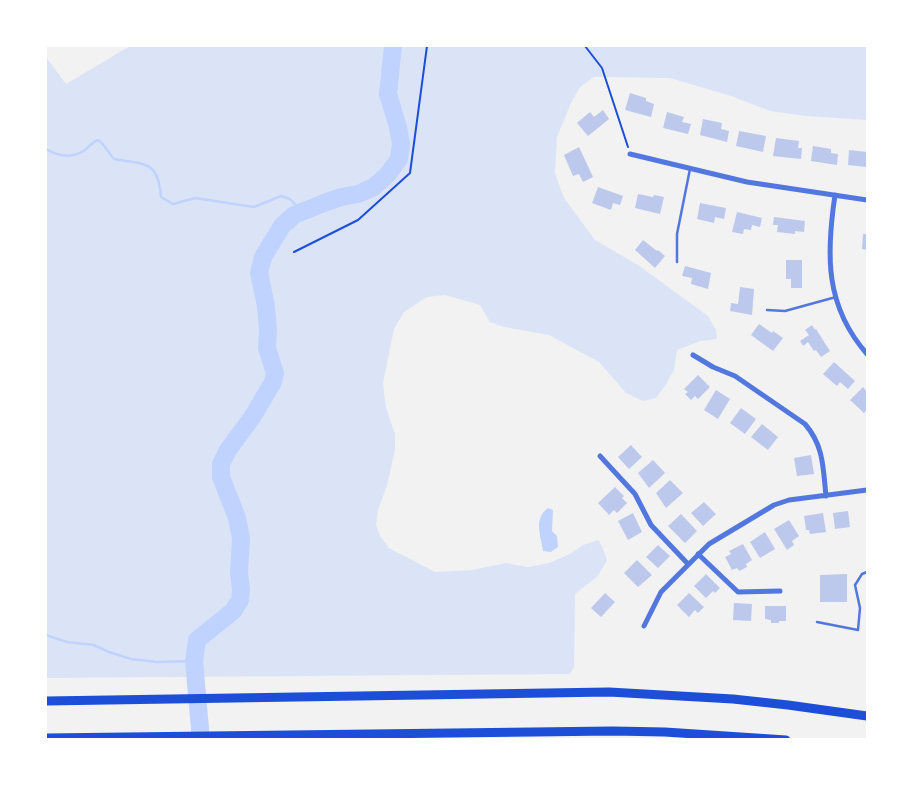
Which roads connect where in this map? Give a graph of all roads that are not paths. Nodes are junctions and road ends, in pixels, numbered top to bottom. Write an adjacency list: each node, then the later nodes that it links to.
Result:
1 (630, 154): 2 (street)
2 (690, 169): 3 (street); 5 (lane)
3 (835, 195): 4 (street); 6 (street)
4 (867, 200)
5 (677, 262)
6 (836, 297): 7 (lane); 8 (street)
7 (767, 310)
8 (867, 354)
9 (694, 355): 12 (street)
10 (600, 456): 14 (street)
11 (867, 490): 12 (street)
12 (827, 496): 13 (street)
13 (698, 554): 14 (street); 16 (street)
14 (688, 564): 18 (street)
15 (867, 572): 17 (lane)
16 (780, 591)
17 (817, 622)
18 (644, 626)
19 (46, 701): 20 (highway)
20 (867, 716)
21 (46, 738): 22 (highway)
22 (786, 740)

